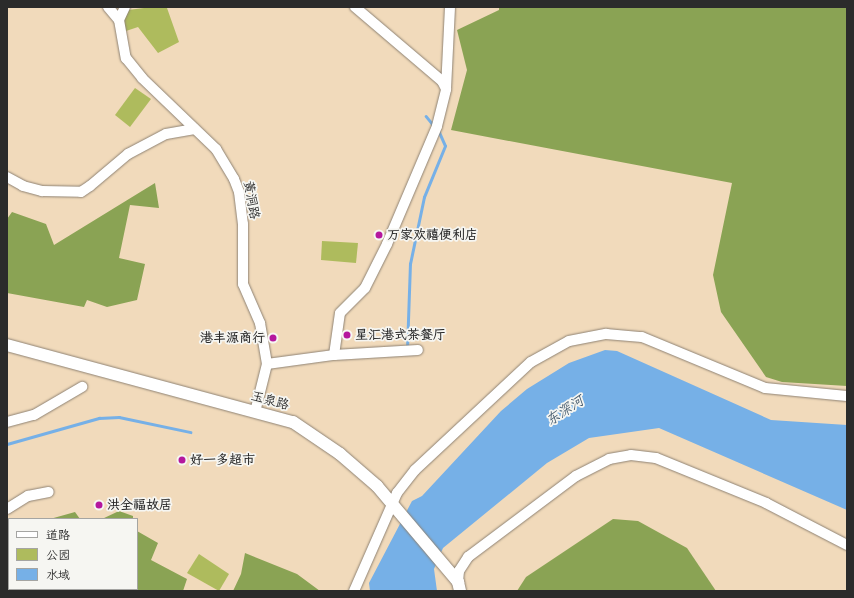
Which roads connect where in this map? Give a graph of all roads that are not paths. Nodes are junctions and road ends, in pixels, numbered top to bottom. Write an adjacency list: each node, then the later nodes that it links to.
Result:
1 (108, 7): 5 (street)
2 (125, 7): 5 (street)
3 (355, 7): 6 (street)
4 (450, 7): 6 (street)
5 (119, 20): 7 (street, 黄洞路)
6 (446, 89): 11 (street)
7 (195, 129): 8 (street); 12 (street, 黄洞路)
8 (7, 177)
9 (7, 345): 15 (street, 玉泉路)
10 (418, 350): 11 (street)
11 (334, 355): 12 (street)
12 (267, 364): 15 (street, 黄洞路)
13 (82, 387): 16 (street)
14 (847, 396): 18 (street)
15 (255, 412): 18 (street, 玉泉路)
16 (7, 422)
17 (49, 492): 19 (street)
18 (393, 503): 21 (street, 玉泉路); 22 (street)
19 (7, 509)
20 (847, 545): 21 (street)
21 (459, 586)
22 (354, 591)

